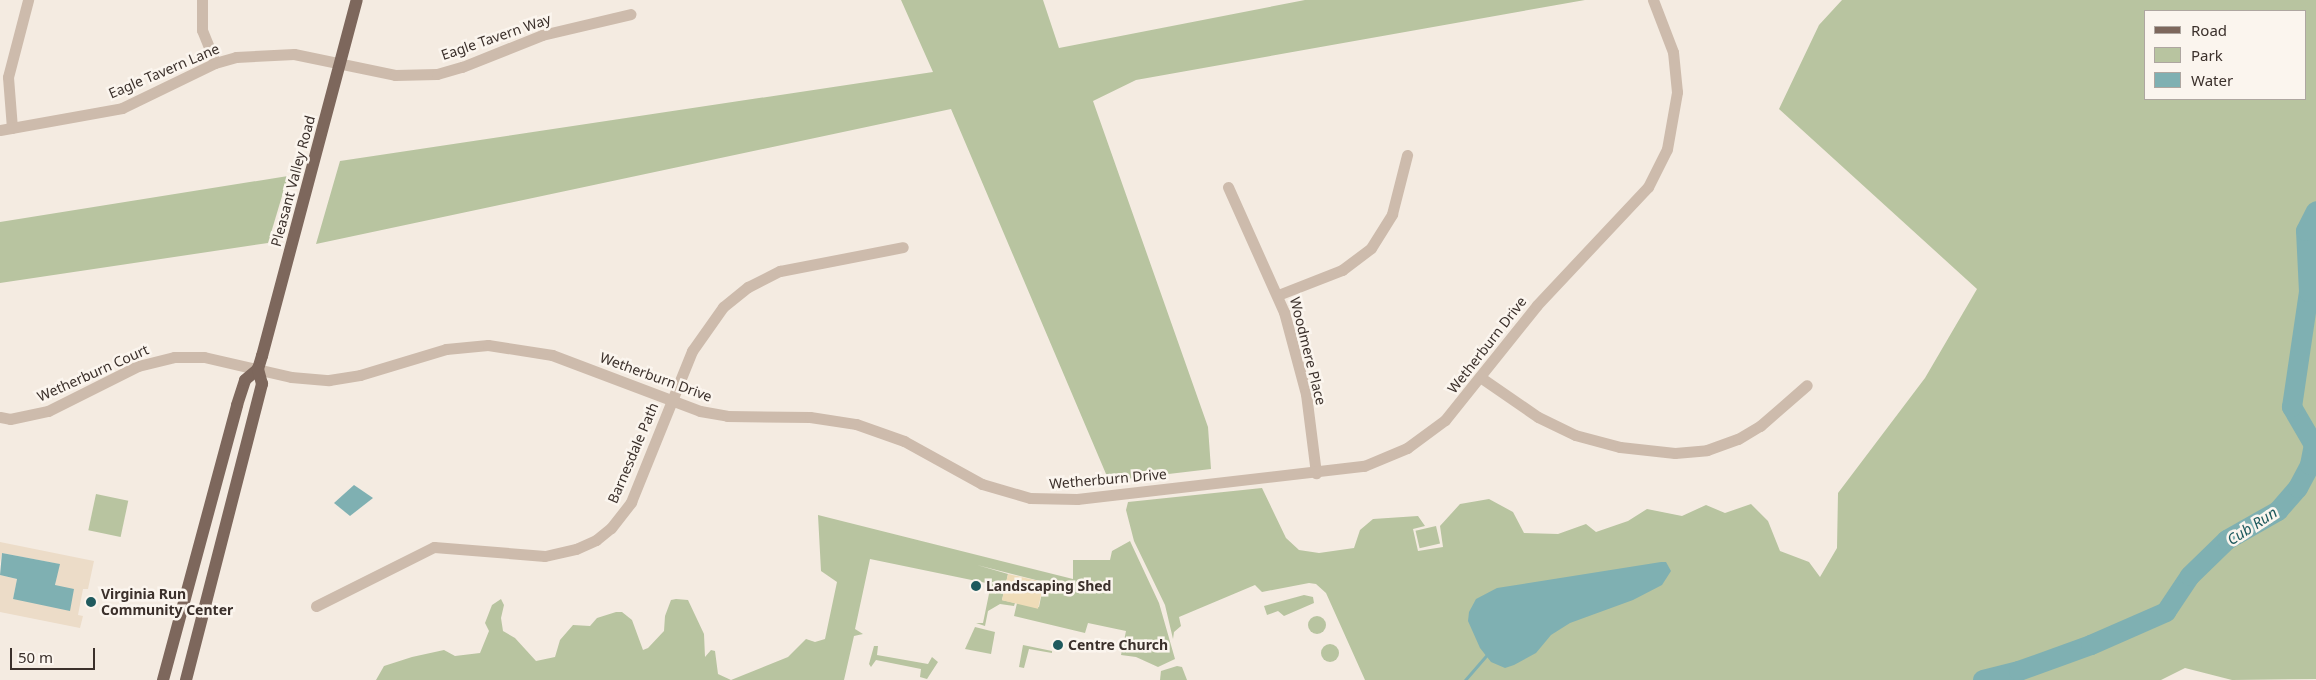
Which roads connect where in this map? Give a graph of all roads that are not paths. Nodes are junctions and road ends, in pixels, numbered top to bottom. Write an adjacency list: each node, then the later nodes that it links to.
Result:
1 (28, 0): 8 (street)
2 (202, 0): 7 (street)
3 (357, 0): 6 (main road, Pleasant Valley Road)
4 (1653, 0): 15 (street, Wetherburn Drive)
5 (631, 14): 6 (street, Eagle Tavern Way)
6 (340, 62): 7 (street, Eagle Tavern Lane); 14 (main road, Pleasant Valley Road)
7 (215, 64): 8 (street, Eagle Tavern Lane)
8 (12, 128): 9 (street, Eagle Tavern Lane)
9 (0, 130)
10 (1406, 155): 13 (street)
11 (1228, 187): 13 (street, Woodmere Place)
12 (903, 247): 17 (street, Barnesdale Path)
13 (1278, 295): 19 (street, Woodmere Place)
14 (258, 369): 17 (street, Wetherburn Drive); 18 (street, Wetherburn Court); 21 (main road, Pleasant Valley Road); 22 (main road, Pleasant Valley Road)
15 (1480, 377): 16 (street); 19 (street, Wetherburn Drive)
16 (1807, 385)
17 (672, 400): 19 (street, Wetherburn Drive); 20 (street, Barnesdale Path)
18 (0, 417)
19 (1316, 473)
20 (316, 606)
21 (163, 680)
22 (186, 680)

